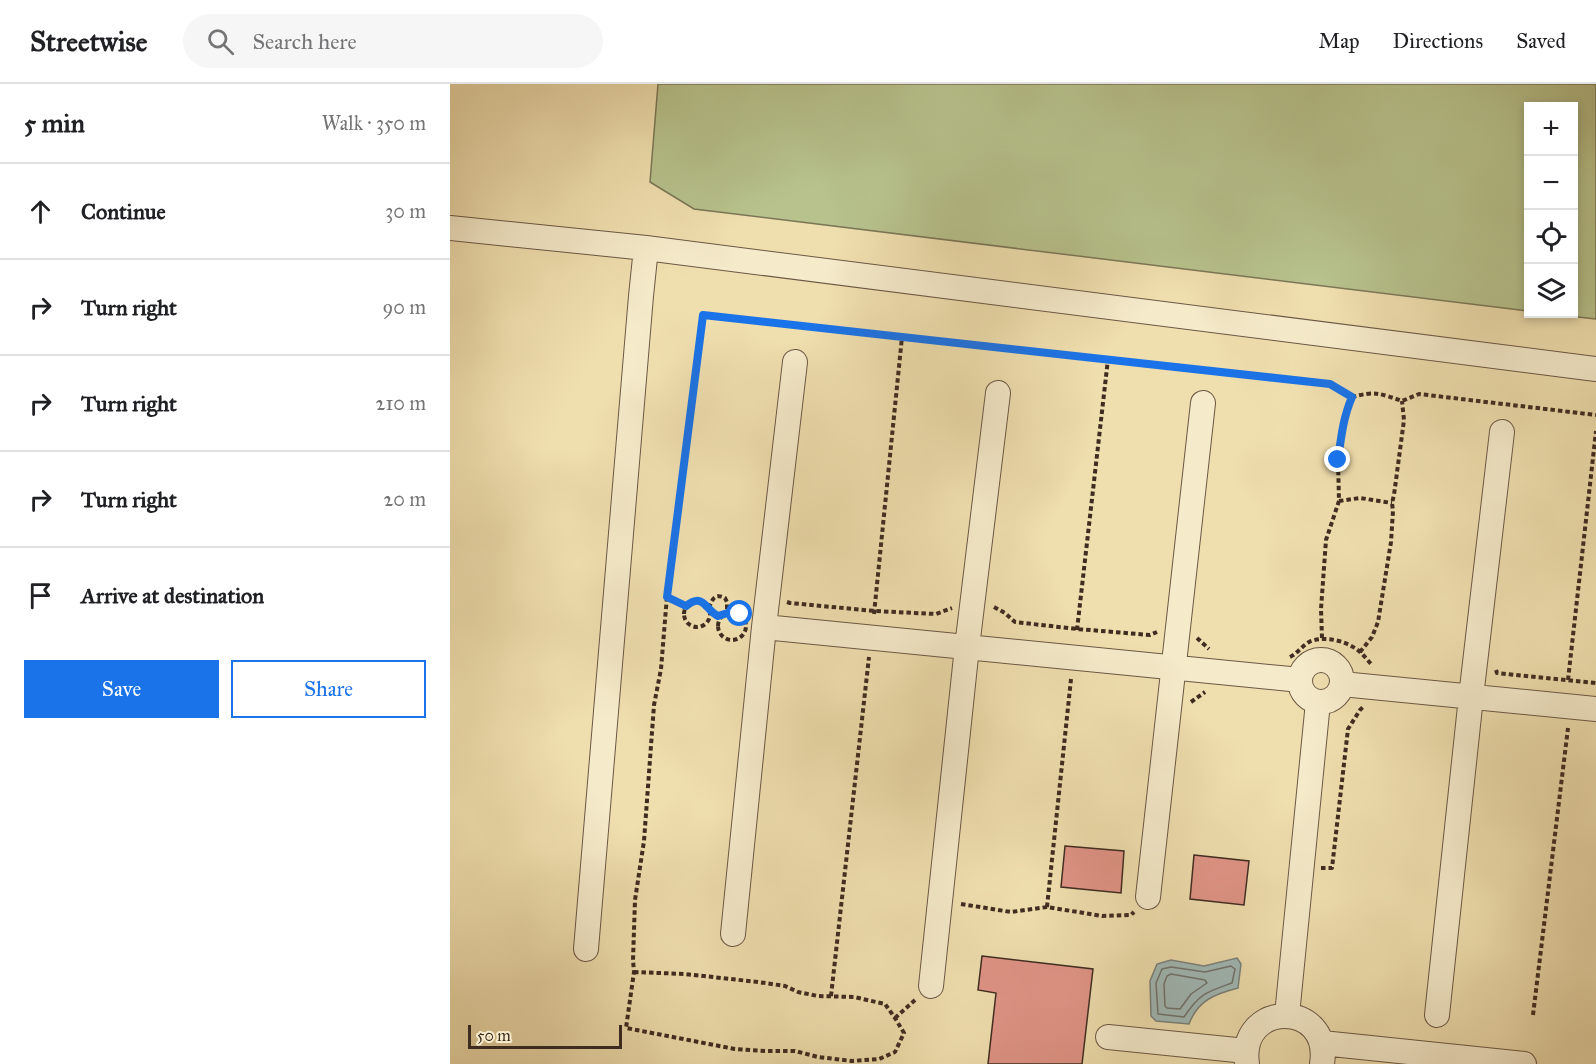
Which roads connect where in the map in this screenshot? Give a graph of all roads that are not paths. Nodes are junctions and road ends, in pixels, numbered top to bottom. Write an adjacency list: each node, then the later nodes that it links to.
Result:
1 (450, 228): 2 (street)
2 (646, 248): 4 (street); 18 (street)
3 (795, 362): 8 (street)
4 (1596, 369)
5 (998, 393): 9 (street)
6 (1203, 403): 10 (street)
7 (1502, 432): 13 (street)
8 (764, 627): 9 (street); 17 (street)
9 (967, 647): 10 (street); 19 (street)
10 (1173, 667): 11 (street); 16 (street)
11 (1300, 680): 12 (street); 14 (street)
12 (1342, 684): 13 (street); 14 (street)
13 (1471, 697): 15 (street); 21 (street)
14 (1318, 702): 20 (street)
15 (1596, 709)
16 (1148, 897)
17 (733, 934)
18 (586, 949)
19 (931, 986)
20 (1287, 1015): 23 (street); 24 (street)
21 (1437, 1015)
22 (1108, 1037): 24 (street)
23 (1322, 1053): 25 (street)
24 (1247, 1057)
25 (1524, 1064)

